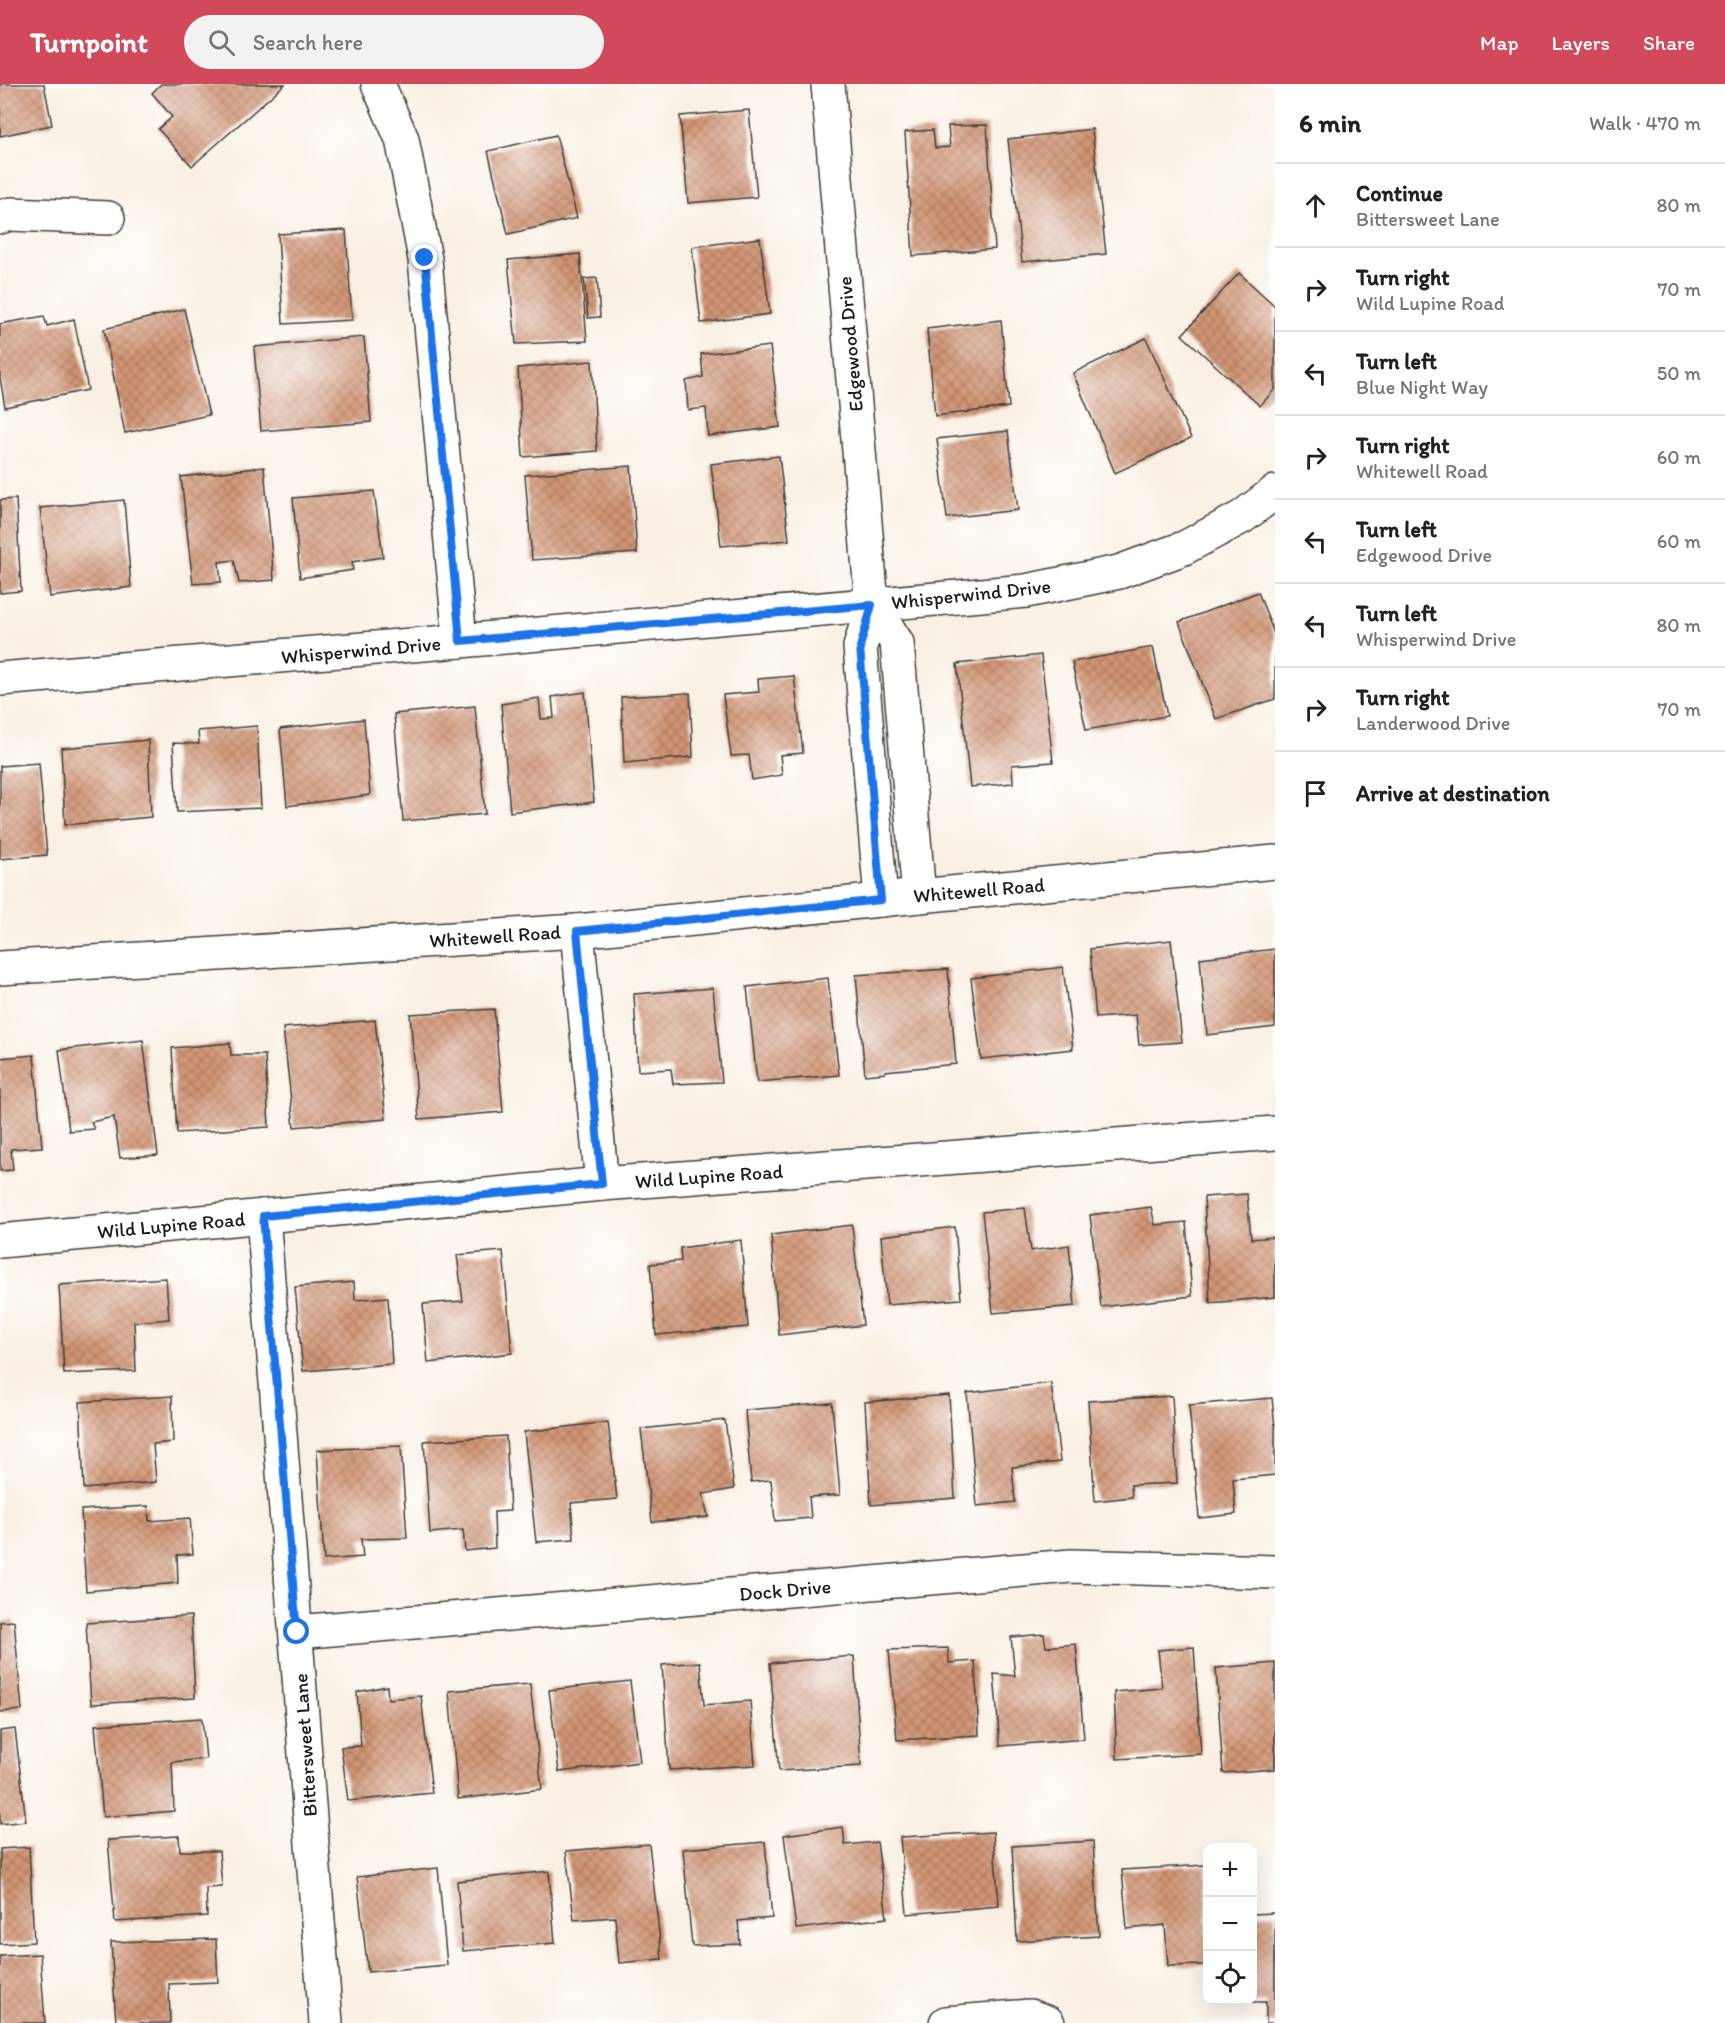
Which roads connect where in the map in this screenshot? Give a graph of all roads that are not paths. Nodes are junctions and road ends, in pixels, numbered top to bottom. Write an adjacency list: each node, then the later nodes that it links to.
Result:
1 (378, 84): 7 (street)
2 (828, 84): 6 (street, Edgewood Drive)
3 (0, 217): 4 (street)
4 (108, 219)
5 (1275, 492): 6 (street, Whisperwind Drive)
6 (872, 605): 7 (street, Whisperwind Drive); 10 (street, Edgewood Drive); 11 (street, Edgewood Drive)
7 (460, 641): 8 (street, Whisperwind Drive)
8 (0, 680)
9 (1275, 862): 10 (street, Whitewell Road)
10 (919, 896): 11 (street, Whitewell Road)
11 (881, 900): 12 (street, Whitewell Road)
12 (577, 931): 13 (street, Whitewell Road); 15 (street)
13 (0, 968)
14 (1275, 1133): 15 (street, Wild Lupine Road)
15 (602, 1184): 16 (street, Wild Lupine Road)
16 (263, 1216): 17 (street, Wild Lupine Road); 19 (street, Bittersweet Lane)
17 (0, 1241)
18 (1275, 1572): 19 (street, Dock Drive)
19 (297, 1632): 20 (street, Bittersweet Lane)
20 (326, 2023)
21 (946, 2023): 22 (street)
22 (1048, 2023)

